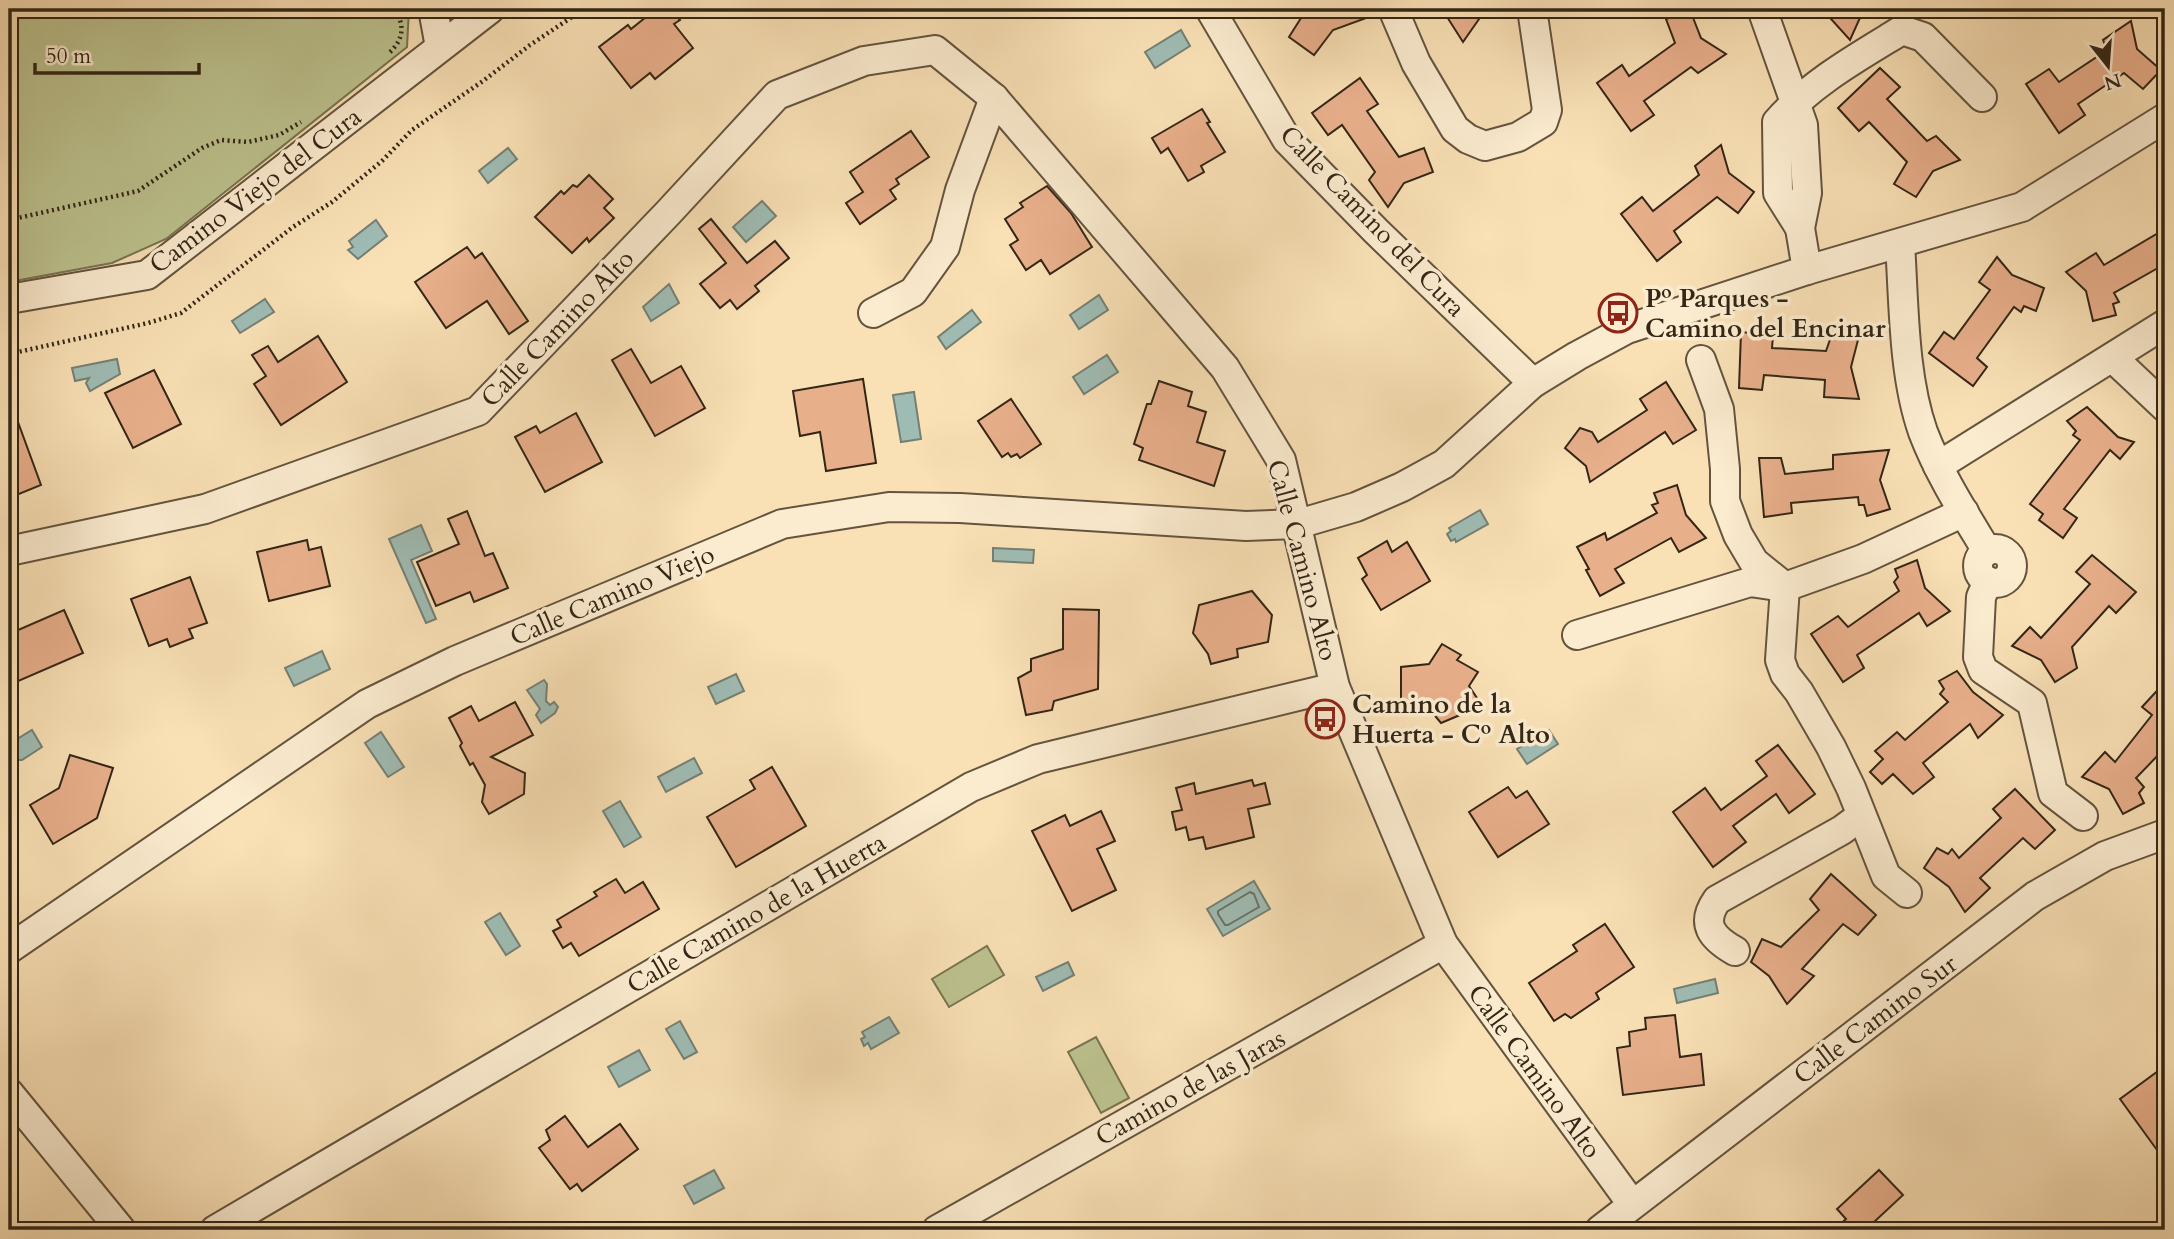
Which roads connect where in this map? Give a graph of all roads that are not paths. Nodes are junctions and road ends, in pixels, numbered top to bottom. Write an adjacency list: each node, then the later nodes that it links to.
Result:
1 (433, 9): 7 (street)
2 (490, 9): 7 (street, Camino Viejo del Cura)
3 (1210, 9): 19 (street, Calle Camino del Cura)
4 (1393, 9): 5 (street)
5 (1532, 9)
6 (1762, 9): 10 (street)
7 (440, 47): 14 (street, Camino Viejo del Cura)
8 (1982, 97): 10 (street)
9 (994, 98): 15 (street); 23 (street, Calle Camino Alto); 24 (street, Calle Camino Alto)
10 (1796, 100): 13 (street)
11 (2165, 118): 12 (street, Calle Camino Viejo)
12 (1900, 244): 13 (street, Calle Camino Viejo); 21 (street)
13 (1807, 270): 19 (street, Calle Camino Viejo)
14 (9, 299)
15 (873, 313)
16 (2165, 324): 17 (street)
17 (2113, 358): 20 (street); 21 (street)
18 (1701, 360): 25 (street)
19 (1533, 383): 23 (street, Calle Camino Viejo)
20 (2165, 407)
21 (1938, 466): 22 (street)
22 (1964, 512): 25 (street); 29 (street)
23 (1298, 524): 27 (street, Calle Camino Alto); 33 (street, Calle Camino Viejo)
24 (9, 551)
25 (1785, 587): 26 (street); 28 (street)
26 (1577, 635)
27 (1335, 687): 32 (street, Calle Camino Alto); 38 (street, Calle Camino de la Huerta)
28 (1861, 816): 31 (street); 34 (street)
29 (2083, 816)
30 (2165, 834): 36 (street, Calle Camino Sur)
31 (1907, 893)
32 (1443, 944): 36 (street, Calle Camino Alto); 39 (street, Camino de las Jaras)
33 (9, 949)
34 (1735, 951)
35 (9, 1094): 37 (street)
36 (1632, 1204): 40 (street, Calle Camino Sur)
37 (121, 1230)
38 (215, 1230)
39 (937, 1230)
40 (1600, 1230)

